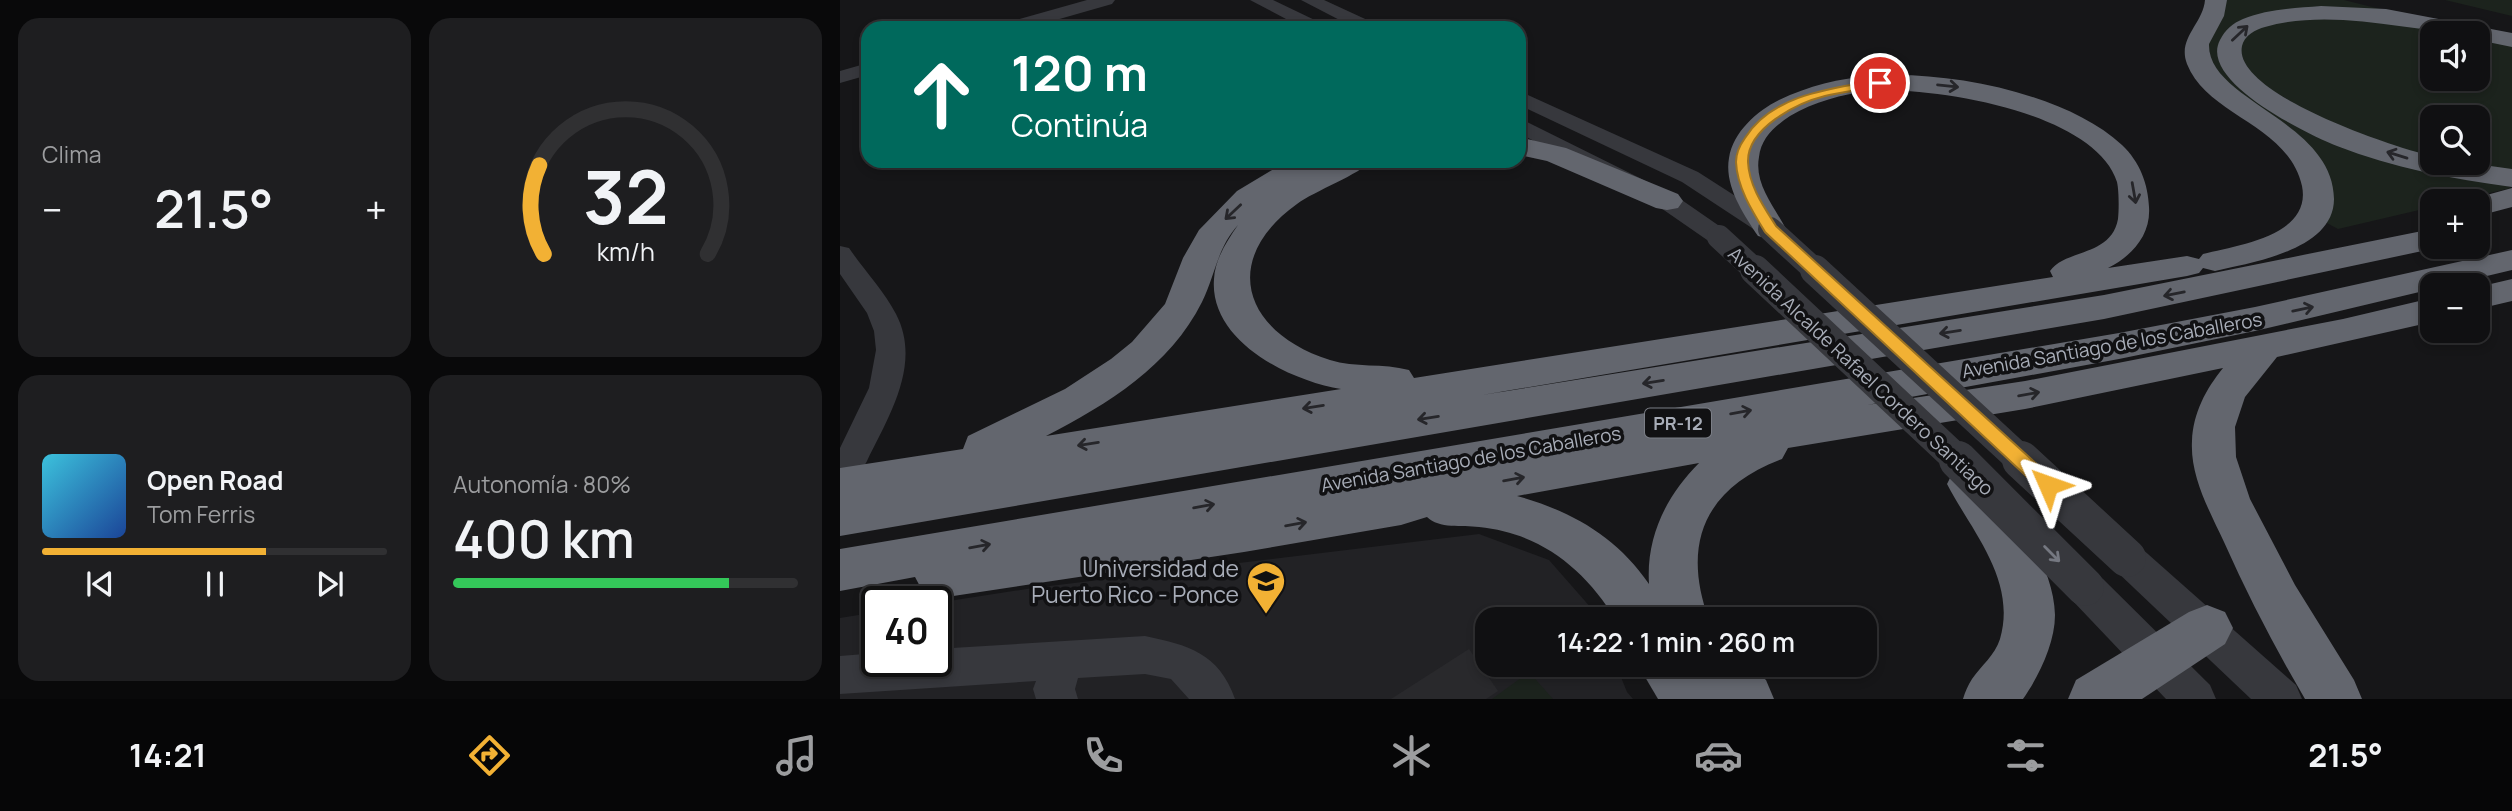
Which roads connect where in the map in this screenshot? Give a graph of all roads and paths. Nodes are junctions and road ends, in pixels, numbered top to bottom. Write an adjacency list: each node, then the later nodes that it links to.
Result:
1 (1106, 0): 7 (street)
2 (1259, 0): 8 (street)
3 (1310, 0): 9 (street)
4 (2216, 0): 30 (highway)
5 (2364, 0): 11 (highway)
6 (2419, 0): 10 (highway)
7 (1033, 21)
8 (1302, 21)
9 (1355, 21)
10 (2512, 23)
11 (2512, 39): 19 (highway, one-way to 11)
12 (861, 71): 13 (street)
13 (840, 77)
14 (1526, 100): 26 (street, Avenida Alcalde Rafael Cordero Santiago)
15 (1526, 128): 21 (street, Avenida Alcalde Rafael Cordero Santiago)
16 (1526, 148): 21 (highway)
17 (1297, 168): 40 (highway, one-way to 40)
18 (1340, 168): 36 (highway)
19 (2512, 178)
20 (2512, 197): 22 (highway)
21 (1667, 201): 38 (street, Avenida Alcalde Rafael Cordero Santiago, bridge)
22 (2490, 203)
23 (2420, 220): 30 (highway)
24 (2512, 221): 25 (highway)
25 (2490, 226)
26 (1770, 229): 33 (highway, one-way to 33); 46 (street, Avenida Alcalde Rafael Cordero Santiago, bridge)
27 (2420, 241): 42 (highway, Avenida Santiago de los Caballeros / PR-12, one-way to 42)
28 (840, 254): 39 (street)
29 (2512, 260): 43 (highway, Avenida Santiago de los Caballeros / PR-12, one-way to 29)
30 (2215, 261): 33 (highway)
31 (2512, 290): 32 (highway)
32 (2490, 295)
33 (1951, 304): 36 (highway)
34 (2420, 313): 35 (highway)
35 (2264, 347): 37 (highway, one-way to 35); 59 (highway)
36 (1453, 384): 40 (highway, one-way to 40)
37 (1849, 422): 41 (highway, one-way to 37); 45 (highway)
38 (1940, 442): 47 (street, Avenida Alcalde Rafael Cordero Santiago, one-way to 47, bridge); 55 (highway, bridge)
39 (843, 470): 40 (highway)
40 (927, 470)
41 (1401, 507): 43 (highway, one-way to 41); 44 (highway)
42 (840, 517)
43 (840, 570)
44 (1636, 607)
45 (1680, 607)
46 (2207, 628): 47 (highway); 58 (street, Avenida Alcalde Rafael Cordero Santiago)
47 (2157, 661): 56 (highway); 57 (street, Avenida Alcalde Rafael Cordero Santiago)
48 (840, 675): 51 (street)
49 (1674, 677): 53 (highway)
50 (1723, 677): 54 (highway)
51 (1060, 680): 52 (street)
52 (1214, 699)
53 (1691, 699)
54 (1747, 699)
55 (1990, 699)
56 (2095, 699)
57 (2195, 699)
58 (2281, 699)
59 (2335, 699)

